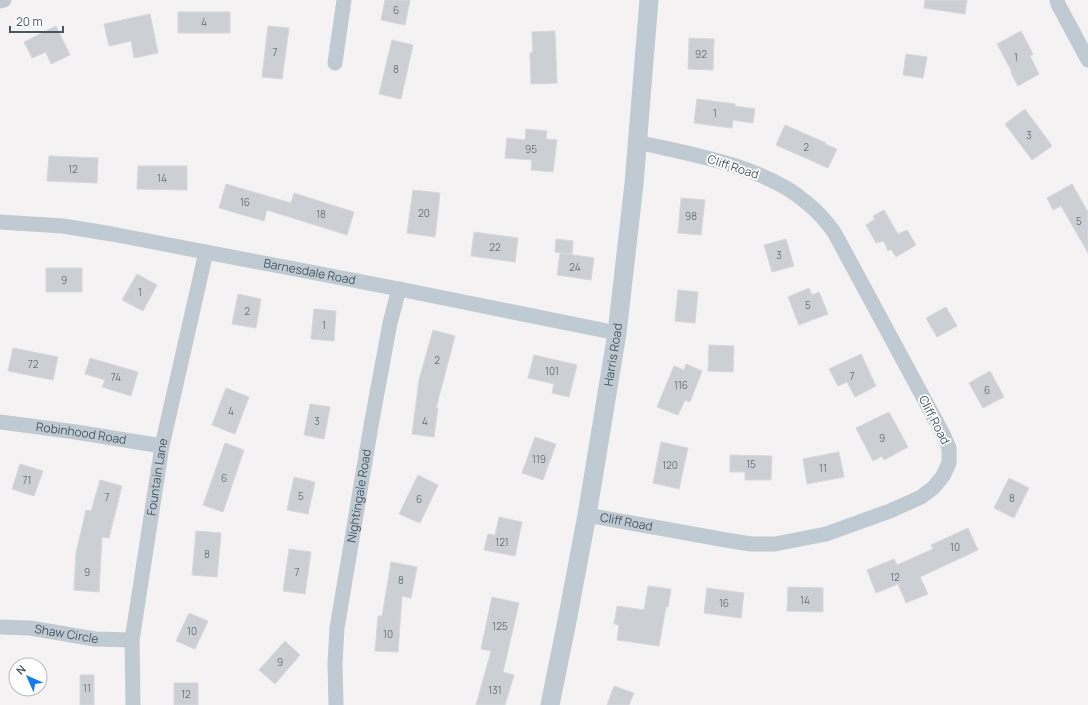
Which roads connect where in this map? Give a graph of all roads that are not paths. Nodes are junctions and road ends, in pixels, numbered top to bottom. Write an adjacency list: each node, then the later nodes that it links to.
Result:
1 (0, 0): 2 (street)
2 (4, 0)
3 (344, 0): 7 (street)
4 (649, 0): 8 (street, Harris Road)
5 (1057, 0): 6 (street)
6 (1088, 60)
7 (335, 63)
8 (637, 142): 12 (street, Harris Road); 15 (street, Cliff Road)
9 (0, 222): 10 (street, Barnesdale Road)
10 (206, 252): 11 (street, Barnesdale Road); 14 (street, Fountain Lane)
11 (399, 289): 12 (street, Barnesdale Road); 19 (street, Nightingale Road)
12 (616, 333): 15 (street, Harris Road)
13 (0, 422): 14 (street, Robinhood Road)
14 (162, 446): 17 (street, Fountain Lane)
15 (587, 515): 20 (street, Harris Road)
16 (0, 627): 17 (street, Shaw Circle)
17 (132, 640): 18 (street, Fountain Lane)
18 (133, 705)
19 (336, 705)
20 (550, 705)

